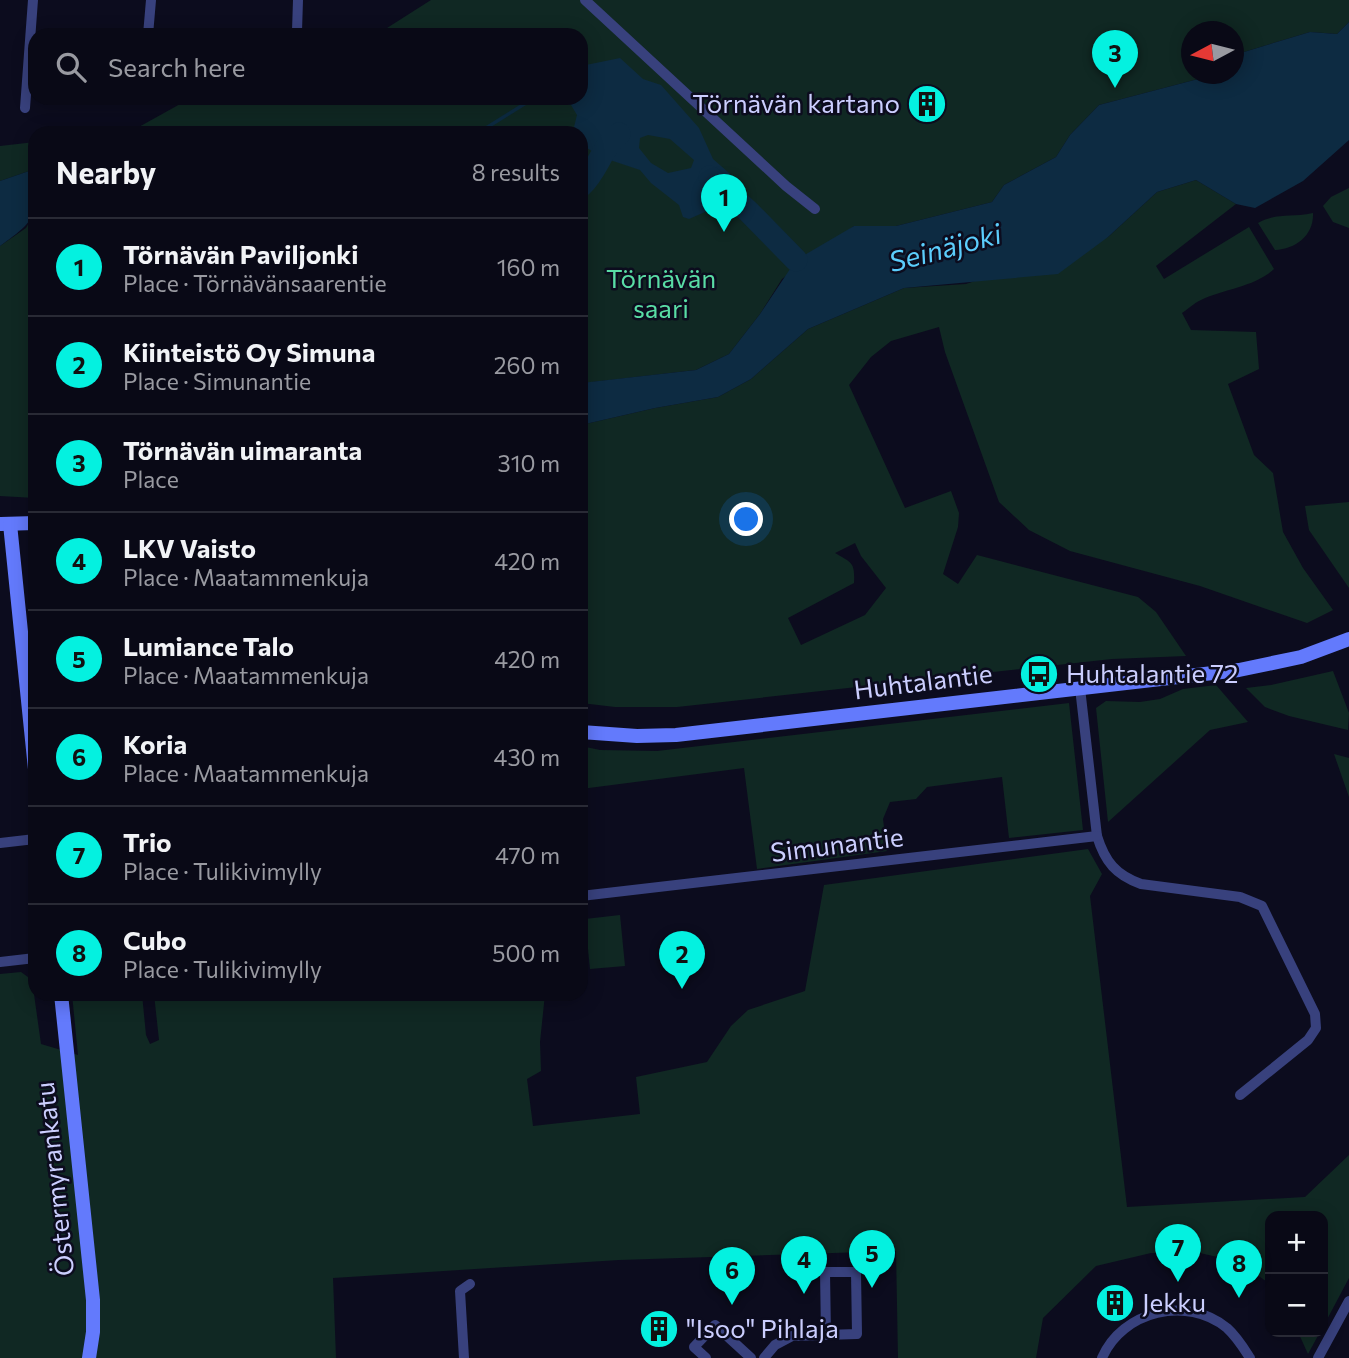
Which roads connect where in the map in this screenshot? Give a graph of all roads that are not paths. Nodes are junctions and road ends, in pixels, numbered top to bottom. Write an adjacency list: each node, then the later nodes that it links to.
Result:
1 (33, 0): 5 (street)
2 (151, 0): 6 (street)
3 (298, 0): 7 (street)
4 (585, 0): 10 (street)
5 (32, 28)
6 (149, 28)
7 (297, 28)
8 (28, 87): 9 (street)
9 (25, 108)
10 (815, 209)
11 (28, 523): 12 (main road)
12 (5, 524): 15 (main road)
13 (1349, 639): 14 (main road, Huhtalantie)
14 (1080, 688): 16 (main road, Huhtalantie); 17 (street)
15 (28, 712)
16 (588, 732)
17 (1097, 836): 20 (street, Simunantie); 24 (street)
18 (28, 840): 19 (street)
19 (0, 843)
20 (588, 895)
21 (28, 959): 22 (street)
22 (0, 962)
23 (62, 1001): 28 (main road, Östermyrankatu)
24 (1240, 1095)
25 (470, 1284): 29 (street)
26 (1349, 1301): 35 (street)
27 (826, 1335): 27 (street); 32 (street)
28 (89, 1358)
29 (464, 1358)
30 (706, 1358): 31 (street)
31 (751, 1358)
32 (764, 1358)
33 (1102, 1358): 34 (street)
34 (1250, 1358)
35 (1318, 1358)

